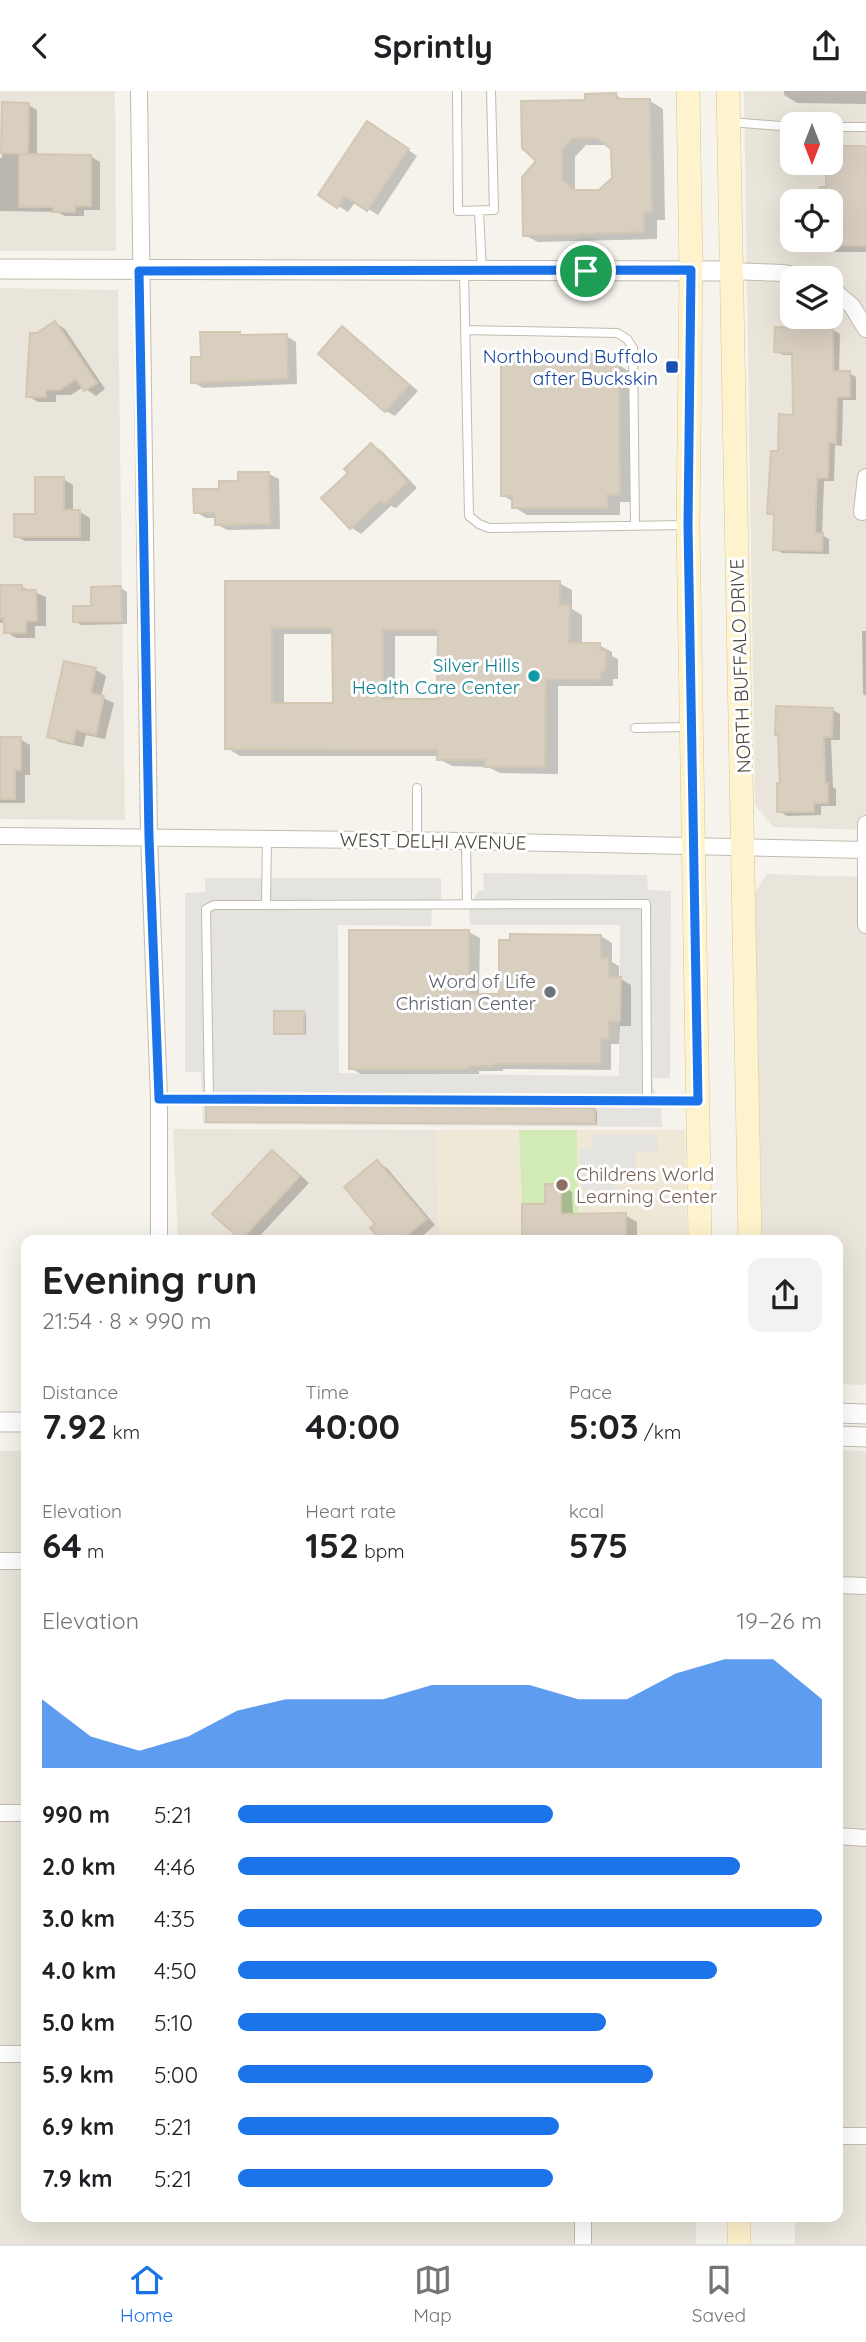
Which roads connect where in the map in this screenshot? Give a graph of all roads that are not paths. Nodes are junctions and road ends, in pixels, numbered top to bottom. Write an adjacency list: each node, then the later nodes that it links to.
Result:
1 (139, 91): 13 (street)
2 (457, 91): 10 (lane)
3 (491, 91): 10 (lane)
4 (688, 91): 12 (main road)
5 (728, 91): 6 (main road, NORTH BUFFALO DRIVE)
6 (729, 122): 7 (lane); 15 (main road, NORTH BUFFALO DRIVE)
7 (780, 126)
8 (844, 127): 9 (lane)
9 (866, 127)
10 (479, 211): 14 (lane)
11 (0, 269): 13 (street)
12 (691, 270): 14 (street); 15 (street); 22 (main road)
13 (139, 271): 14 (street); 29 (street)
14 (473, 271): 19 (lane)
15 (730, 271): 16 (street); 34 (main road, NORTH BUFFALO DRIVE)
16 (780, 273)
17 (843, 298): 18 (street)
18 (866, 329)
19 (465, 330): 23 (lane); 23 (lane)
20 (866, 477): 21 (street)
21 (862, 512)
22 (688, 525): 23 (lane); 24 (main road)
23 (635, 526)
24 (691, 727): 25 (lane); 33 (main road)
25 (635, 728)
26 (416, 788): 31 (lane)
27 (866, 824): 35 (street)
28 (0, 836): 29 (street, WEST DELHI AVENUE)
29 (149, 837): 30 (street, WEST DELHI AVENUE); 40 (street)
30 (267, 839): 31 (street, WEST DELHI AVENUE); 36 (lane)
31 (416, 841): 32 (street, WEST DELHI AVENUE)
32 (466, 841): 33 (street, WEST DELHI AVENUE); 37 (lane)
33 (694, 845): 34 (street, WEST DELHI AVENUE); 42 (main road)
34 (745, 846): 35 (street, WEST DELHI AVENUE); 45 (main road, NORTH BUFFALO DRIVE)
35 (866, 850): 38 (street)
36 (266, 903): 37 (lane); 39 (lane)
37 (467, 903): 41 (lane)
38 (866, 925)
39 (209, 1098): 40 (lane); 41 (lane)
40 (159, 1099): 43 (street)
41 (648, 1100): 42 (lane)
42 (698, 1101): 44 (main road)
43 (159, 1235)
44 (700, 1235)
45 (750, 1235)
46 (843, 1413): 47 (street)
47 (866, 1414)
48 (0, 1422): 49 (street)
49 (21, 1422)
50 (843, 1436): 51 (street)
51 (866, 1437)
52 (0, 1562): 53 (street)
53 (21, 1562)
54 (843, 1585): 55 (street)
55 (866, 1586)
56 (0, 1812): 57 (street)
57 (21, 1813)
58 (843, 1836): 59 (street)
59 (866, 1838)
60 (21, 2054): 61 (street)
61 (0, 2055)
62 (843, 2136): 63 (street)
63 (866, 2136)
64 (583, 2222): 66 (street)
65 (739, 2222): 67 (main road)
66 (583, 2244)
67 (739, 2244)

